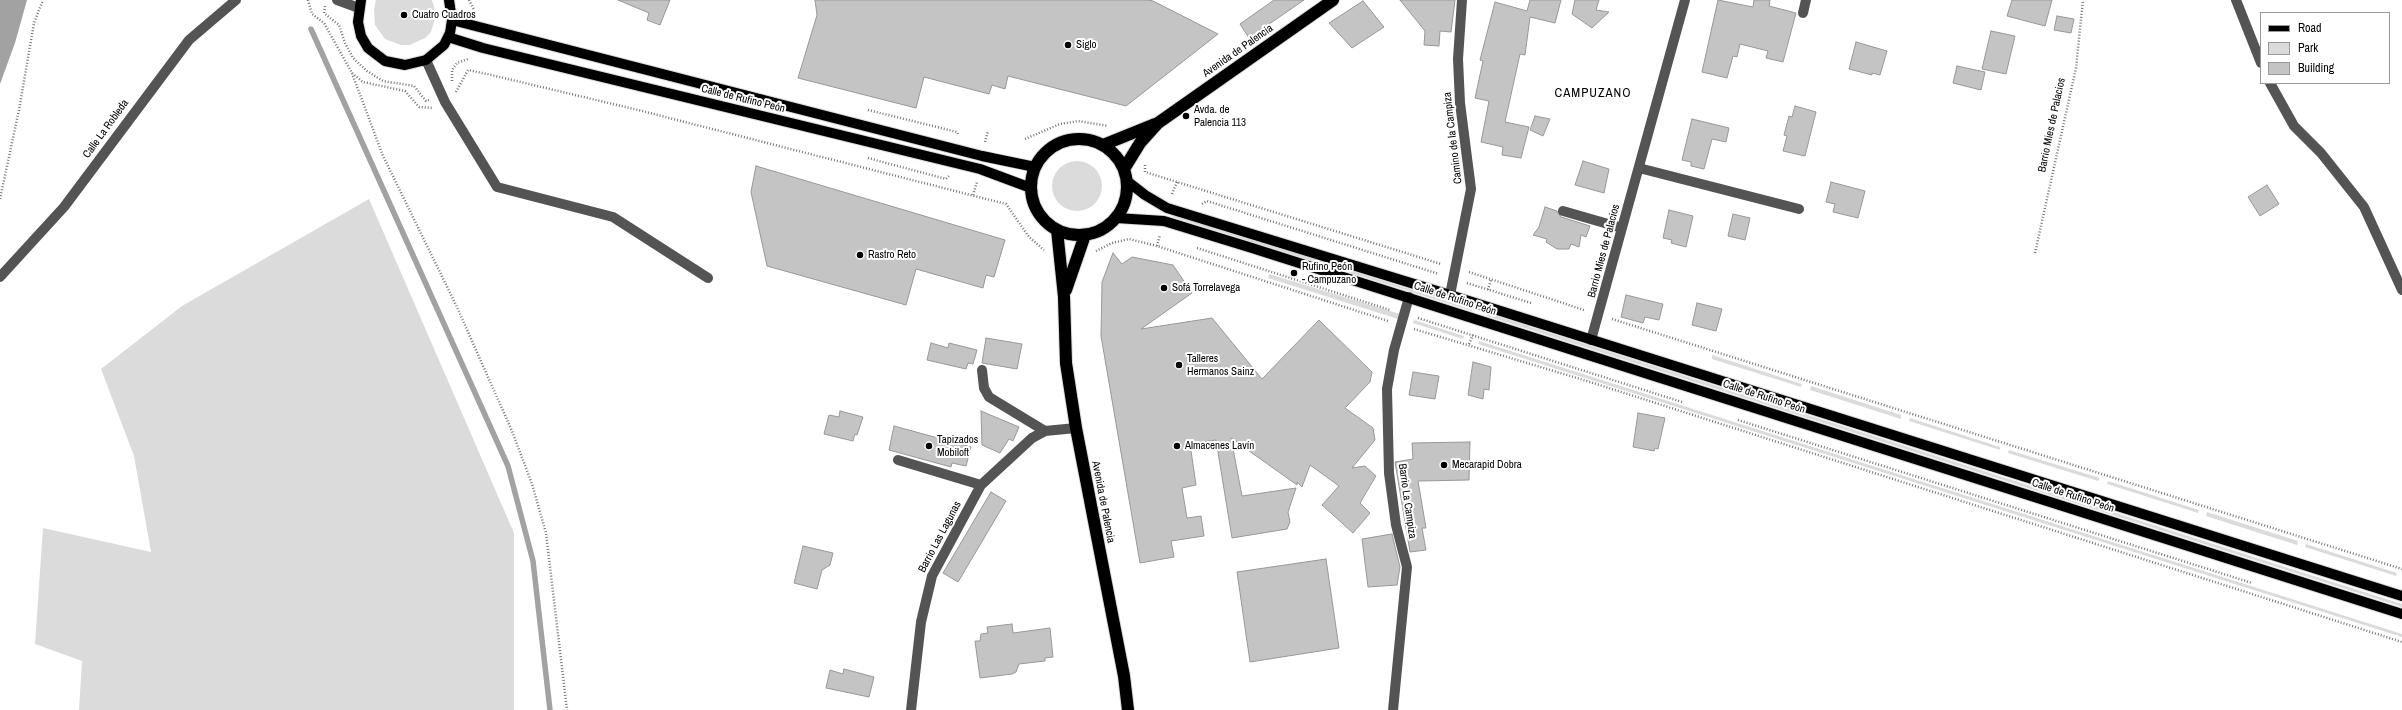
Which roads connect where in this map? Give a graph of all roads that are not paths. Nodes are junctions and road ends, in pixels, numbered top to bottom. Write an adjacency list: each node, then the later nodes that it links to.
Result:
1 (236, 0): 29 (street, Calle La Robleda)
2 (337, 0): 9 (street)
3 (449, 0): 11 (main road)
4 (1333, 0): 16 (highway, Avenida de Palencia)
5 (1462, 0): 32 (street, Camino de la Campiza)
6 (1685, 0): 19 (street, Barrio Mies de Palacios)
7 (1806, 0): 10 (street)
8 (2236, 0): 14 (street)
9 (360, 4): 13 (main road)
10 (1803, 13)
11 (452, 20): 12 (main road); 18 (main road, Calle de Rufino Peón)
12 (448, 37): 13 (main road); 22 (main road, Calle de Rufino Peón)
13 (426, 60): 30 (street)
14 (2260, 60)
15 (2271, 84): 31 (street)
16 (1158, 123): 17 (highway, Avenida de Palencia); 20 (highway, Avenida de Palencia)
17 (1102, 145): 18 (highway); 20 (highway)
18 (1035, 167): 22 (highway)
19 (1639, 168): 23 (street); 26 (street, Barrio Mies de Palacios)
20 (1124, 169): 21 (highway)
21 (1127, 181): 25 (highway); 32 (main road, Calle de Rufino Peón)
22 (1031, 188): 27 (highway)
23 (1799, 209)
24 (1563, 211): 26 (street)
25 (1116, 218): 28 (highway); 34 (main road, Calle de Rufino Peón)
26 (1622, 228): 35 (street, Barrio Mies de Palacios)
27 (1057, 230): 28 (highway); 33 (highway, Avenida de Palencia)
28 (1085, 235): 33 (highway, Avenida de Palencia)
29 (0, 277)
30 (708, 278)
31 (2402, 290)
32 (1450, 295): 35 (main road, Calle de Rufino Peón)
33 (1064, 297): 37 (highway, Avenida de Palencia)
34 (1409, 297): 42 (main road, Calle de Rufino Peón); 45 (street, Barrio La Campiza)
35 (1591, 340): 41 (main road, Calle de Rufino Peón)
36 (982, 370): 38 (street)
37 (1076, 428): 38 (street, Barrio Las Lagunas); 44 (highway, Avenida de Palencia)
38 (1046, 431): 40 (street, Barrio Las Lagunas)
39 (898, 460): 40 (street)
40 (981, 485): 43 (street, Barrio Las Lagunas)
41 (2402, 596)
42 (2402, 614)
43 (911, 710)
44 (1128, 710)
45 (1393, 710)

